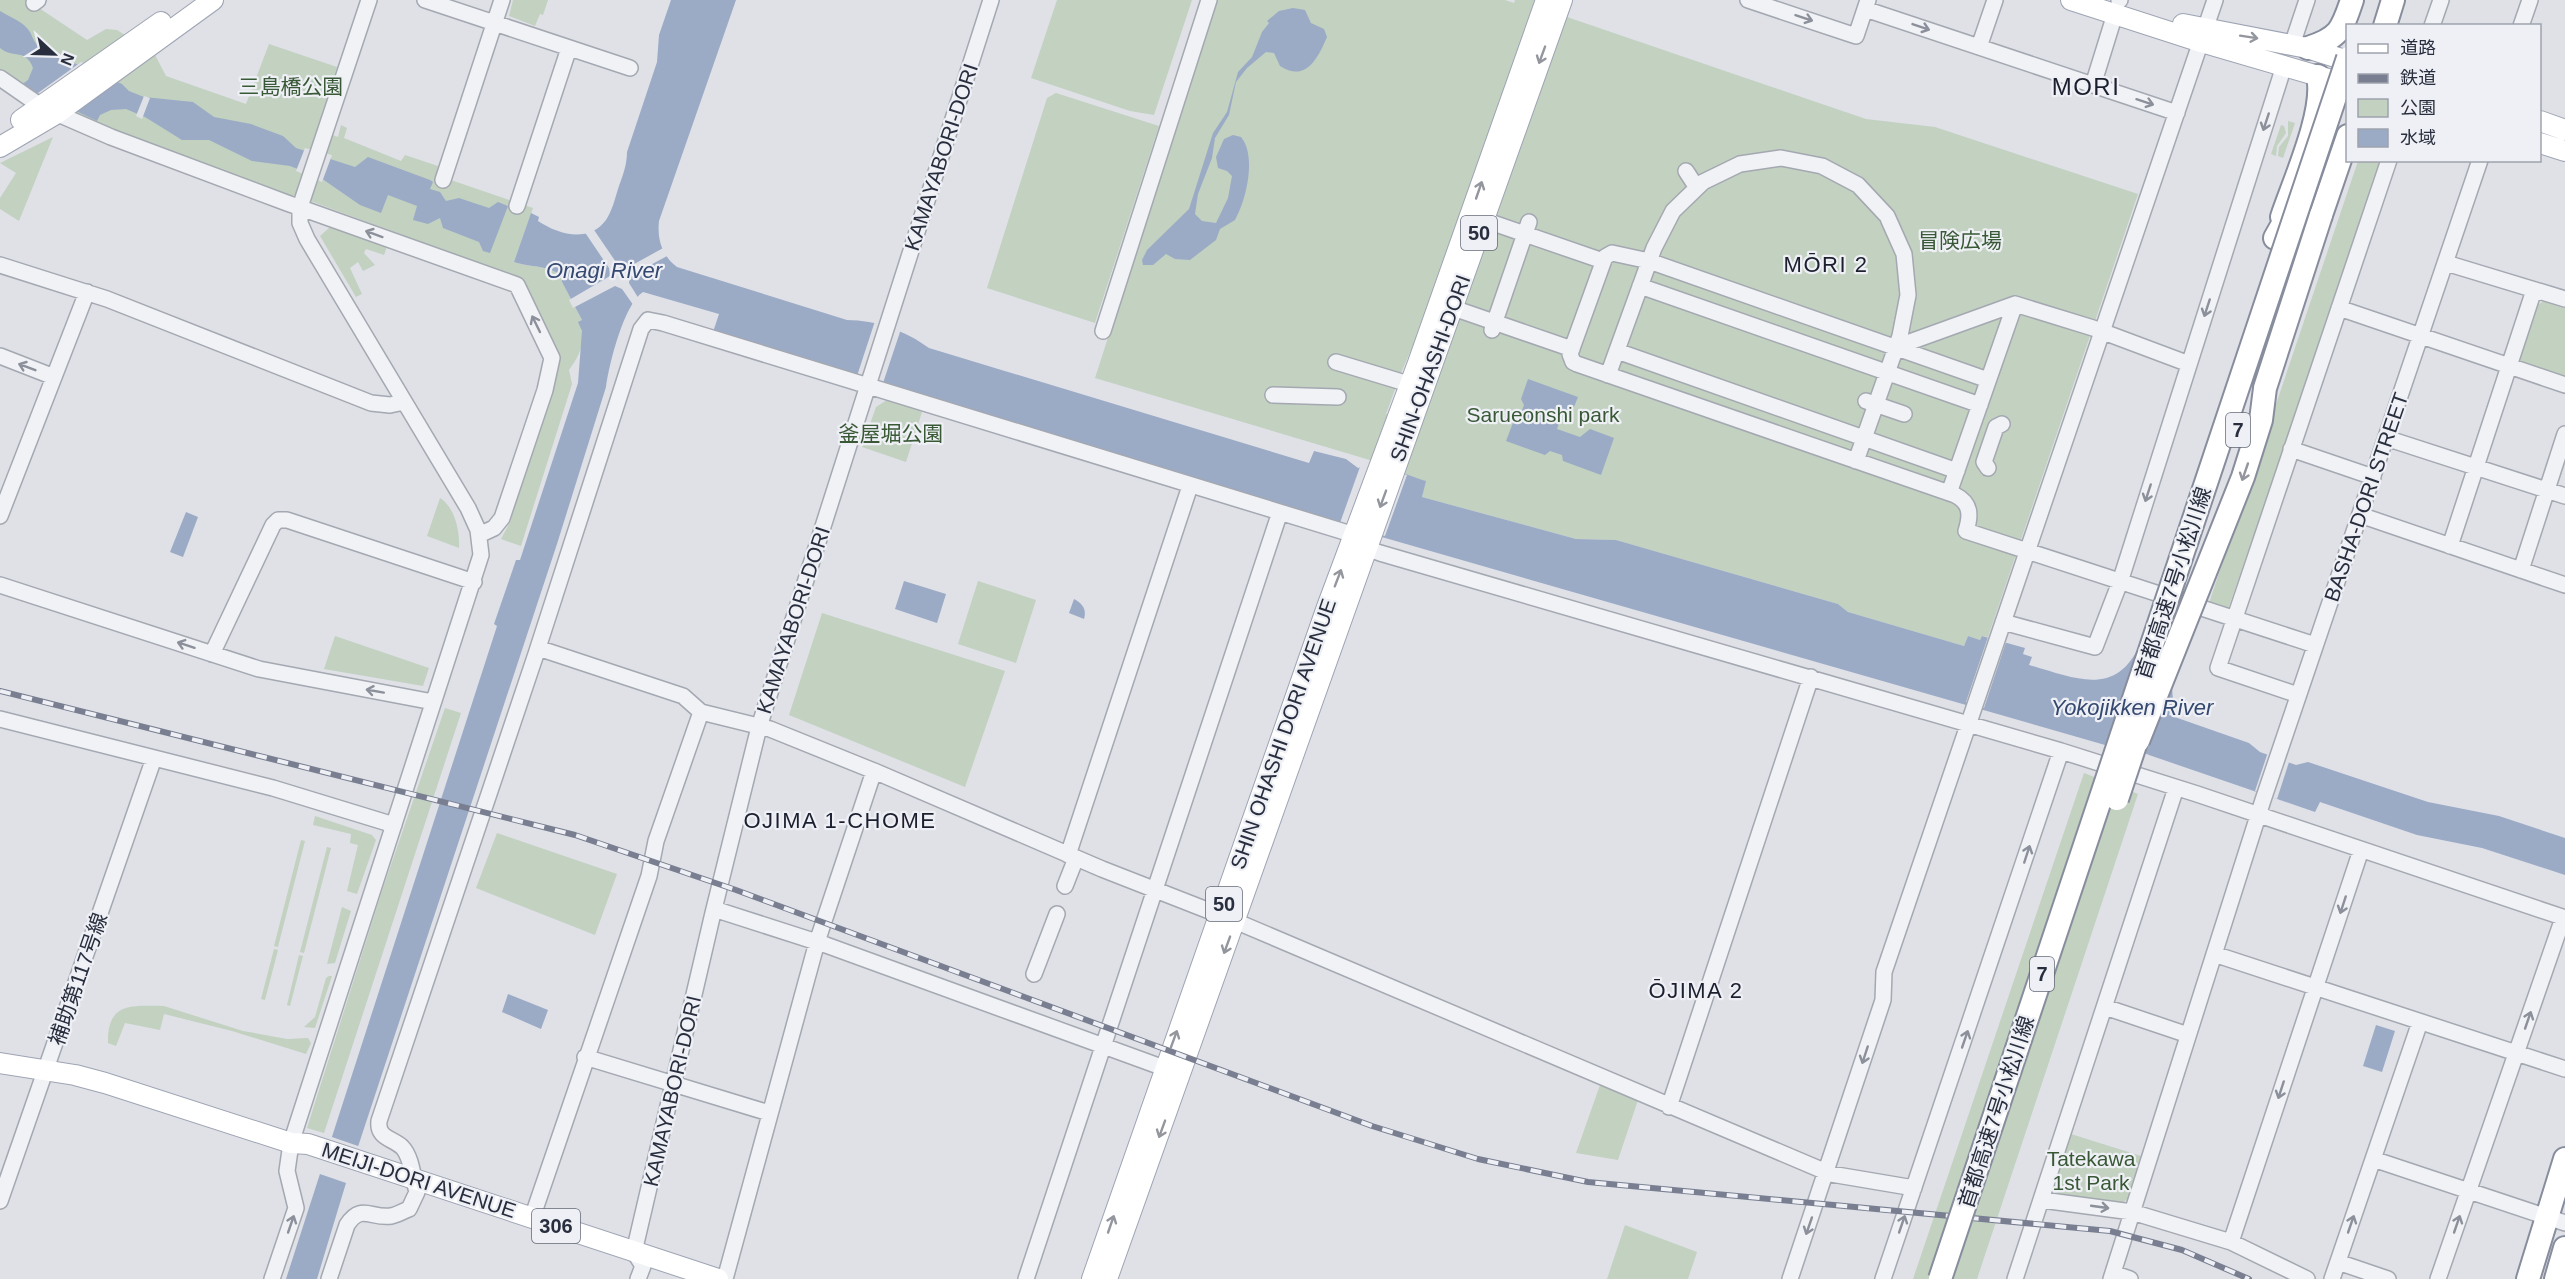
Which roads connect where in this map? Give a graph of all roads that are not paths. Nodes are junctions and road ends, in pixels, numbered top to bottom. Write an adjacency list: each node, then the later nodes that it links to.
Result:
1 (193, 0): 35 (main road)
2 (213, 0): 35 (main road)
3 (369, 0): 59 (street)
4 (425, 0): 23 (street)
5 (501, 0): 23 (street)
6 (991, 0): 96 (street, KAMAYABORI-DORI)
7 (1209, 0): 79 (street)
8 (1546, 0): 115 (main road, 50, one-way to 8)
9 (1562, 0): 115 (main road, SHIN-OHASHI-DORI / 50, one-way to 115)
10 (1748, 0): 21 (street, one-way to 21)
11 (1995, 0): 32 (street)
12 (2071, 0): 22 (main road)
13 (2215, 0): 31 (street)
14 (2307, 0): 33 (street)
15 (2352, 0): 24 (highway)
16 (2367, 0): 25 (highway)
17 (2382, 0): 26 (highway)
18 (2393, 0): 27 (highway)
19 (2441, 0): 28 (street)
20 (2530, 0): 29 (street)
21 (1867, 4): 32 (street, one-way to 32)
22 (2118, 4): 31 (main road); 41 (street)
23 (493, 24): 34 (street); 57 (street)
24 (2351, 24)
25 (2352, 24)
26 (2374, 24)
27 (2386, 24)
28 (2433, 24)
29 (2522, 24)
30 (2346, 30): 33 (highway)
31 (2203, 36): 33 (main road, one-way to 33); 37 (main road); 46 (street)
32 (1979, 47): 41 (street)
33 (2300, 47): 36 (main road)
34 (569, 48): 38 (street); 60 (street)
35 (123, 57): 45 (main road)
36 (2343, 58): 141 (highway, 首都高速7号小松川線 / 7, bridge)
37 (2284, 66): 39 (main road); 88 (street, one-way to 88)
38 (630, 68)
39 (2318, 76): 42 (main road); 63 (highway)
40 (0, 78): 45 (street)
41 (2093, 85): 46 (street, one-way to 46)
42 (2346, 88)
43 (2346, 89): 63 (highway)
44 (2346, 91): 151 (highway, 首都高速7号小松川線 / 7, bridge)
45 (54, 107): 49 (main road); 52 (main road); 59 (street)
46 (2177, 112): 80 (street)
47 (2541, 121): 48 (main road)
48 (2565, 130)
49 (0, 132)
50 (2346, 142): 151 (highway, one-way to 151, bridge)
51 (2541, 143): 53 (main road)
52 (0, 147)
53 (2565, 151)
54 (2388, 162): 74 (street)
55 (2479, 162): 66 (street, BASHA-DORI STREET)
56 (1686, 171): 58 (street)
57 (443, 180)
58 (1697, 188): 65 (street); 82 (street)
59 (302, 201): 101 (street); 127 (street, one-way to 59)
60 (517, 206)
61 (1493, 223): 62 (street)
62 (1526, 228): 64 (street); 78 (street)
63 (2275, 238): 141 (highway, bridge)
64 (1603, 261): 65 (street); 84 (street)
65 (1649, 261): 68 (street); 69 (street)
66 (2446, 263): 70 (street); 81 (street, BASHA-DORI STREET)
67 (0, 265): 71 (street)
68 (1717, 285): 76 (street); 77 (street)
69 (1640, 286): 76 (street); 85 (street)
70 (2534, 290): 72 (street); 89 (street)
71 (87, 292): 93 (street); 101 (street)
72 (2565, 299)
73 (2015, 304): 80 (street); 82 (street); 94 (street)
74 (2339, 308): 81 (street); 113 (street)
75 (1462, 310): 78 (street)
76 (1709, 310): 83 (street)
77 (1826, 323): 82 (street); 83 (street)
78 (1492, 327): 84 (street)
79 (1103, 331)
80 (2102, 332): 88 (street); 130 (street)
81 (2421, 336): 89 (street); 111 (street, BASHA-DORI STREET)
82 (1896, 347): 90 (street); 94 (street)
83 (1817, 348): 90 (street)
84 (1572, 349): 91 (street)
85 (1617, 351): 91 (street); 92 (street)
86 (0, 356): 93 (street, one-way to 86)
87 (1336, 362): 95 (street)
88 (2189, 364): 133 (street, one-way to 133)
89 (2509, 366): 97 (street); 116 (street)
90 (1887, 372): 102 (street); 103 (street)
91 (1608, 375): 100 (street)
92 (1686, 376): 100 (street); 104 (street)
93 (54, 377): 126 (street)
94 (1988, 380): 103 (street)
95 (1402, 382)
96 (868, 383): 120 (street); 139 (street); 148 (street, KAMAYABORI-DORI)
97 (2565, 385)
98 (1273, 394): 99 (street)
99 (1338, 397)
100 (1677, 399): 108 (street)
101 (404, 402): 127 (street)
102 (1871, 403): 105 (street); 109 (street)
103 (1980, 405): 110 (street)
104 (1794, 414): 108 (street); 109 (street)
105 (1904, 414)
106 (2001, 424): 112 (street)
107 (2565, 434): 121 (street)
108 (1786, 437): 114 (street)
109 (1864, 438): 114 (street); 118 (street)
110 (1968, 438): 112 (street); 118 (street)
111 (2386, 438): 116 (street); 119 (street, BASHA-DORI STREET)
112 (1990, 445): 117 (street)
113 (2291, 449): 119 (street); 136 (street)
114 (1856, 461): 122 (street)
115 (1388, 464): 128 (main road, SHIN-OHASHI-DORI / 50)
116 (2476, 467): 121 (street); 129 (street)
117 (1988, 468)
118 (1957, 471): 122 (street)
119 (2373, 477): 125 (street, BASHA-DORI STREET)
120 (1190, 486): 124 (street); 157 (street)
121 (2547, 490): 123 (street); 131 (street)
122 (1949, 493): 130 (street)
123 (2565, 496)
124 (1280, 512): 128 (street); 159 (street)
125 (2360, 515): 129 (street); 138 (street, BASHA-DORI STREET)
126 (0, 516)
127 (479, 535): 132 (street)
128 (1362, 537): 142 (street); 162 (main road, SHIN OHASHI DORI AVENUE / 50)
129 (2450, 546): 131 (street)
130 (2027, 552): 133 (street); 137 (street)
131 (2521, 570): 135 (street)
132 (474, 582): 140 (street); 144 (street)
133 (2120, 582): 136 (street); 137 (street)
134 (0, 585): 140 (street, one-way to 134)
135 (2565, 585)
136 (2234, 618): 138 (street); 143 (street)
137 (2001, 629): 147 (street)
138 (2315, 645): 143 (street, BASHA-DORI STREET)
139 (538, 648): 145 (street); 185 (street)
140 (212, 654): 144 (street, one-way to 140)
141 (2144, 669): 208 (highway, 首都高速7号小松川線 / 7, bridge)
142 (1811, 677): 147 (street); 179 (street)
143 (2298, 695): 154 (street, BASHA-DORI STREET)
144 (433, 702): 155 (street)
145 (701, 712): 148 (street); 173 (street)
146 (0, 718): 150 (street)
147 (1968, 724): 149 (street); 184 (street, one-way to 184)
148 (759, 727): 152 (street); 160 (street, KAMAYABORI-DORI)
149 (2061, 751): 153 (street); 186 (street, one-way to 149)
150 (154, 758): 155 (street); 176 (street, 補助第117号線)
151 (2131, 759): 209 (highway, 首都高速7号小松川線 / 7, bridge)
152 (874, 771): 157 (street); 164 (street)
153 (2176, 788): 154 (street); 168 (street)
154 (2260, 807): 156 (street); 165 (street, BASHA-DORI STREET)
155 (394, 825): 181 (street)
156 (2361, 850): 163 (street); 167 (street, one-way to 167)
157 (1072, 856): 158 (street); 159 (street)
158 (1065, 886)
159 (1155, 891): 162 (street); 171 (street)
160 (714, 909): 164 (street); 178 (street, KAMAYABORI-DORI)
161 (1056, 914): 166 (street)
162 (1227, 918): 175 (main road, SHIN OHASHI DORI AVENUE / 50, one-way to 162); 179 (street); 205 (main road, SHIN OHASHI DORI AVENUE / 50, one-way to 205)
163 (2564, 918): 172 (street, one-way to 163)
164 (817, 942): 171 (street); 180 (street)
165 (2214, 954): 167 (street); 170 (street, BASHA-DORI STREET)
166 (1034, 974)
167 (2315, 988): 169 (street); 193 (street, one-way to 193)
168 (2105, 1007): 170 (street); 188 (street)
169 (2420, 1022): 172 (street); 182 (street)
170 (2188, 1035): 190 (street, BASHA-DORI STREET)
171 (1103, 1046): 175 (street); 203 (street)
172 (2516, 1053): 177 (street); 187 (street)
173 (585, 1057): 178 (street); 191 (street)
174 (0, 1063): 176 (main road, MEIJI-DORI AVENUE / 306)
175 (1164, 1068): 204 (main road, SHIN OHASHI DORI AVENUE / 50, one-way to 175)
176 (47, 1069): 181 (main road, MEIJI-DORI AVENUE / 306); 189 (street, 補助第117号線)
177 (2565, 1069)
178 (675, 1084): 180 (street); 196 (street, KAMAYABORI-DORI)
179 (1670, 1107): 184 (street)
180 (769, 1113): 202 (street)
181 (301, 1147): 185 (main road, MEIJI-DORI AVENUE / 306); 198 (street, one-way to 181)
182 (2373, 1159): 187 (street); 195 (street, one-way to 182)
183 (2565, 1159): 192 (highway)
184 (1827, 1172): 186 (street); 206 (street, one-way to 206)
185 (415, 1185): 191 (main road, MEIJI-DORI AVENUE / 306); 196 (main road, MEIJI-DORI AVENUE / 306); 199 (street)
186 (1914, 1188): 207 (street, one-way to 186)
187 (2469, 1191): 192 (street); 215 (street, one-way to 187)
188 (2042, 1200): 190 (street, one-way to 190); 210 (street)
189 (0, 1201)
190 (2132, 1212): 193 (street); 197 (street, BASHA-DORI STREET)
191 (532, 1218): 196 (main road, MEIJI-DORI AVENUE / 306)
192 (2556, 1219): 216 (highway)
193 (2231, 1242): 212 (street)
194 (2565, 1248): 217 (highway)
195 (2338, 1262): 213 (street); 214 (street)
196 (639, 1265): 200 (main road, MEIJI-DORI AVENUE / 306); 201 (main road, MEIJI-DORI AVENUE / 306)
197 (2112, 1276): 211 (street)
198 (272, 1279)
199 (329, 1279)
200 (684, 1279)
201 (718, 1279)
202 (725, 1279)
203 (1026, 1279)
204 (1092, 1279)
205 (1107, 1279)
206 (1791, 1279)
207 (1883, 1279)
208 (1940, 1279)
209 (1955, 1279)
210 (2015, 1279)
211 (2130, 1279)
212 (2307, 1279)
213 (2332, 1279)
214 (2388, 1279)
215 (2438, 1279)
216 (2528, 1279)
217 (2556, 1279)

